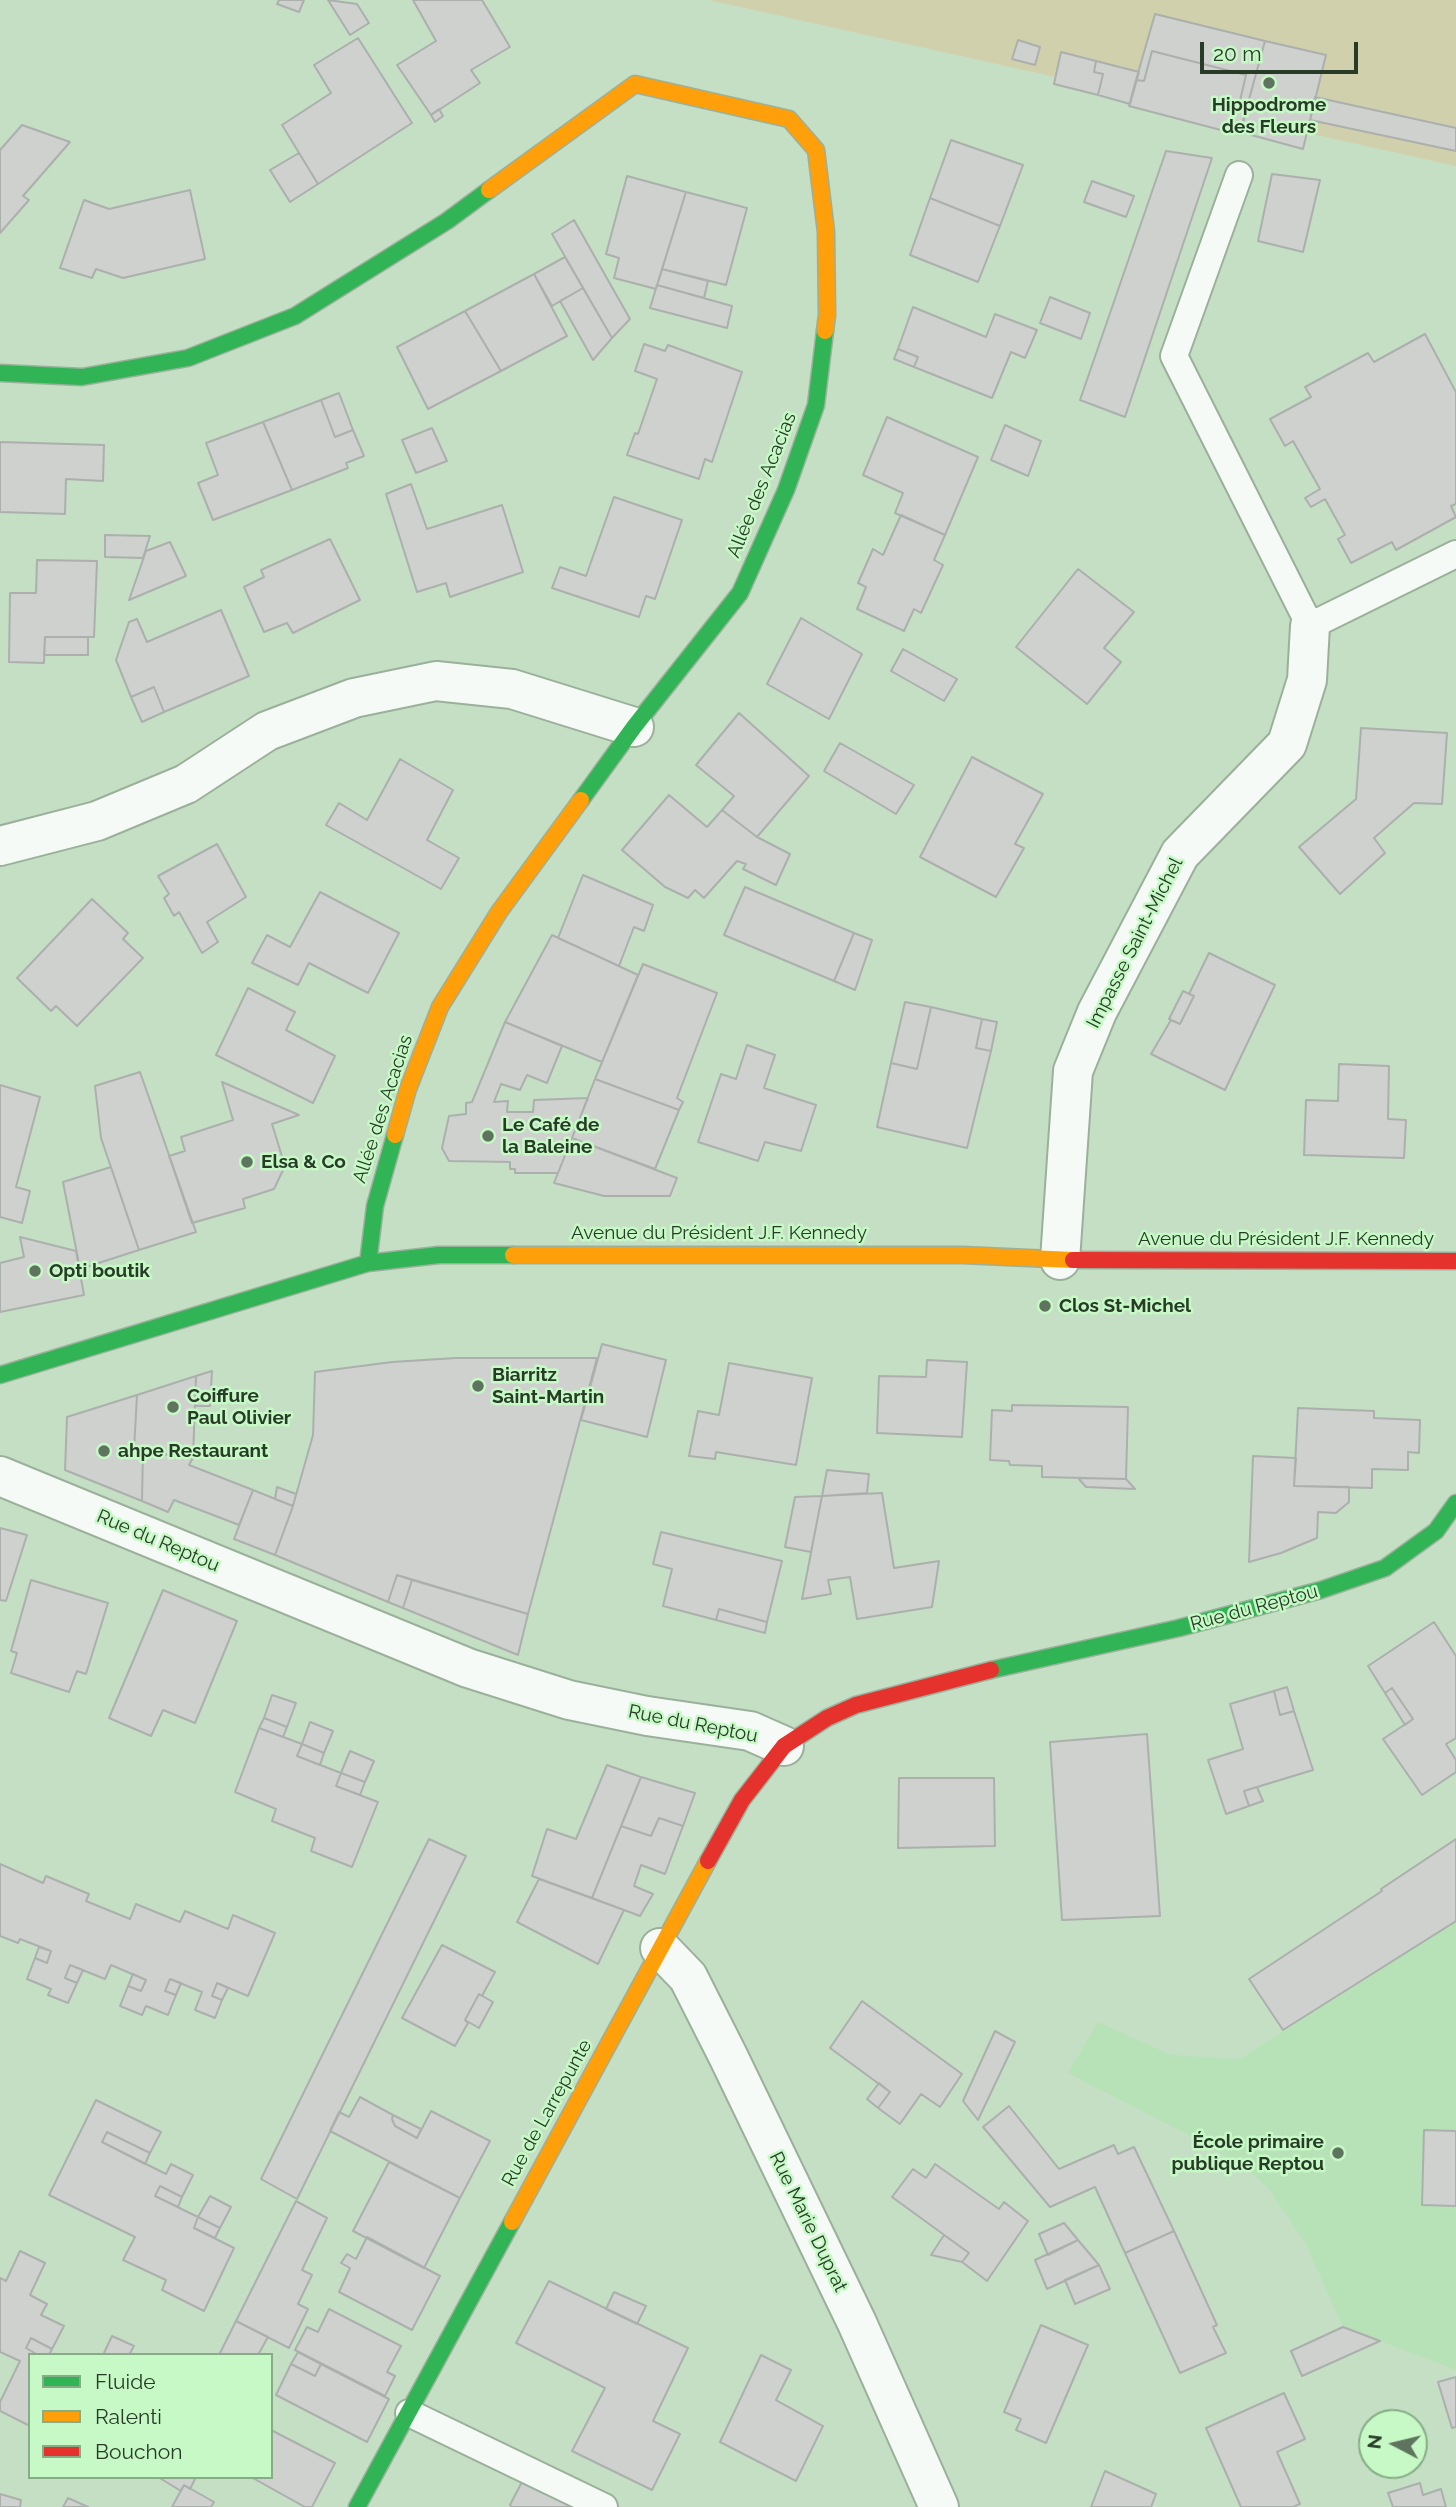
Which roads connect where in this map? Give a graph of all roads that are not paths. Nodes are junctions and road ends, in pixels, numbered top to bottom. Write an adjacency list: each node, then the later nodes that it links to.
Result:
1 (1240, 175): 4 (lane)
2 (0, 373): 5 (street, Allée des Acacias)
3 (1456, 554): 4 (lane)
4 (1310, 626): 7 (street, Impasse Saint-Michel)
5 (634, 727): 6 (street); 9 (street, Allée des Acacias)
6 (0, 846)
7 (1060, 1259): 8 (street, Avenue du Président J.F. Kennedy); 9 (street, Avenue du Président J.F. Kennedy)
8 (1456, 1261)
9 (368, 1263): 10 (street, Avenue du Président J.F. Kennedy)
10 (0, 1375)
11 (0, 1476): 13 (street, Rue du Reptou)
12 (1456, 1503): 13 (street, Rue du Reptou)
13 (784, 1746): 14 (street, Rue de Larrepunte)
14 (660, 1948): 15 (street, Rue de Larrepunte); 18 (street, Rue Marie Duprat)
15 (409, 2413): 16 (street, Rue de Larrepunte); 17 (lane)
16 (357, 2507)
17 (604, 2507)
18 (939, 2507)

